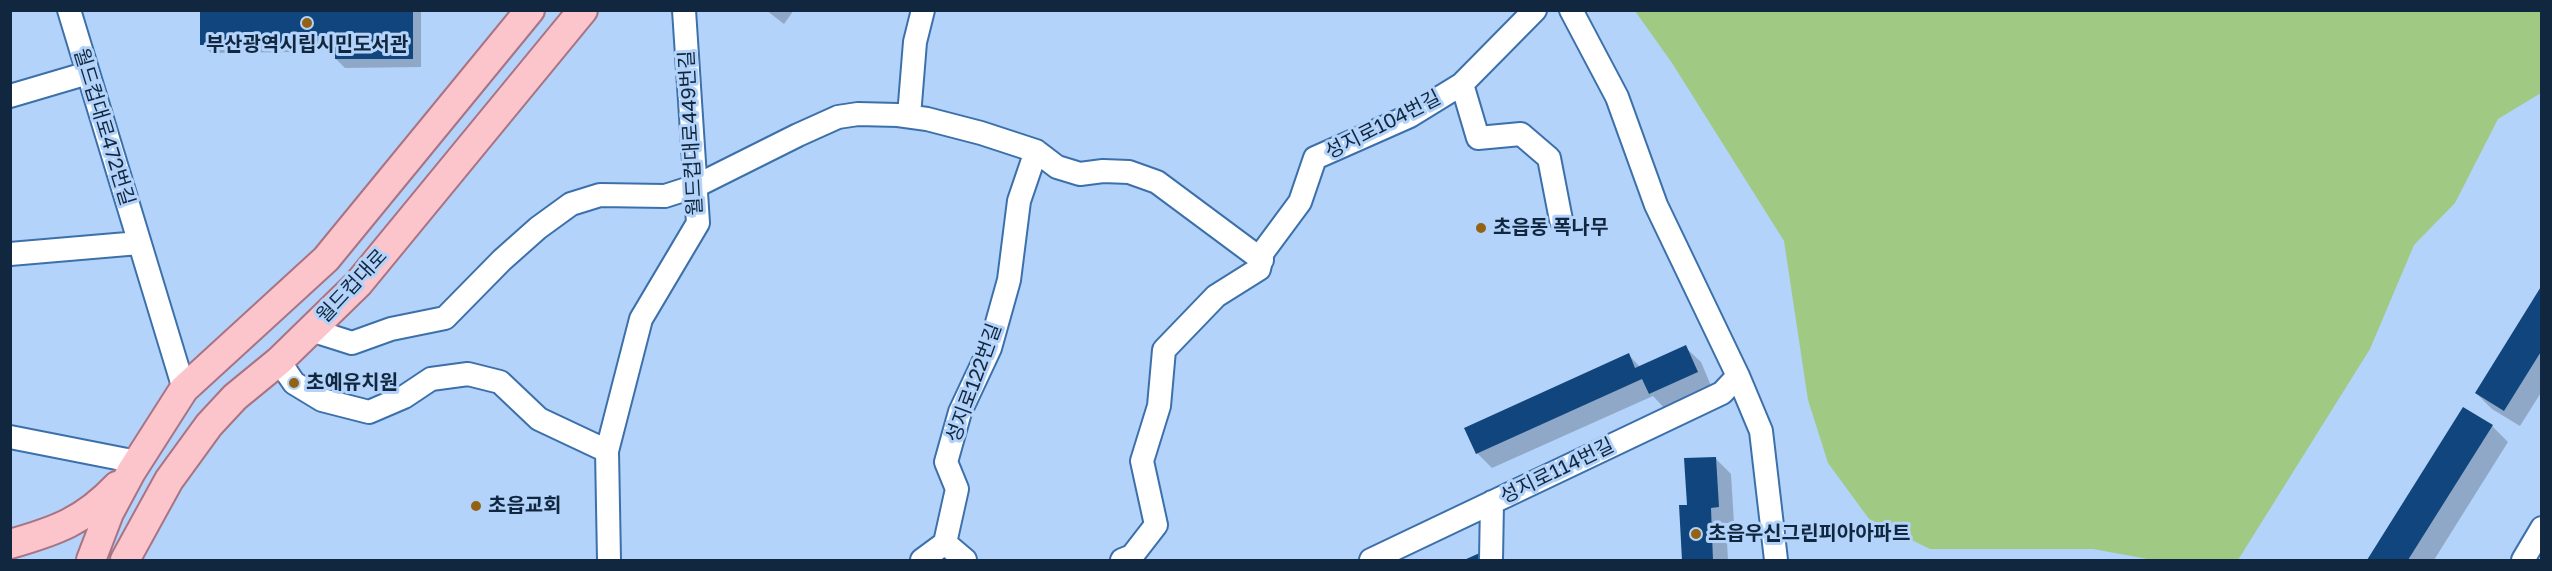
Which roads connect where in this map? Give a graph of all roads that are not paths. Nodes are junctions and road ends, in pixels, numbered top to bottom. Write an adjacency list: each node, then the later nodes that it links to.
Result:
1 (69, 10): 8 (street, 월드컵대로472번길)
2 (530, 10): 21 (main road, 월드컵대로)
3 (583, 10): 18 (main road, 월드컵대로)
4 (684, 10): 13 (street, 월드컵대로449번길)
5 (923, 10): 11 (street)
6 (1535, 10): 9 (street, 성지로104번길)
7 (1571, 10): 20 (street)
8 (88, 73): 10 (street); 15 (street, 월드컵대로472번길)
9 (1462, 84): 14 (street, 성지로104번길); 17 (street, 성지로104번길)
10 (10, 96)
11 (909, 116): 12 (street); 13 (street)
12 (1036, 151): 17 (street); 27 (street, 성지로122번길)
13 (696, 186): 18 (street); 23 (street, 월드컵대로449번길)
14 (1562, 220)
15 (139, 243): 16 (street); 21 (street, 월드컵대로472번길)
16 (10, 254)
17 (1262, 260): 34 (street, 성지로104번길)
18 (311, 330): 19 (main road, 월드컵대로)
19 (279, 361): 23 (street); 29 (main road, 월드컵대로)
20 (1738, 376): 25 (street, 성지로114번길); 37 (street)
21 (184, 389): 24 (main road, 월드컵대로)
22 (10, 437): 24 (street)
23 (607, 451): 31 (street, 월드컵대로449번길)
24 (134, 467): 28 (main road); 30 (main road, 월드컵대로)
25 (1492, 502): 35 (street, 성지로114번길); 36 (street)
26 (2541, 528): 38 (street)
27 (945, 543): 32 (street); 33 (street)
28 (10, 544)
29 (134, 553)
30 (91, 561)
31 (609, 561)
32 (922, 561)
33 (966, 561)
34 (1122, 561)
35 (1371, 561)
36 (1491, 561)
37 (1776, 561)
38 (2523, 561)

